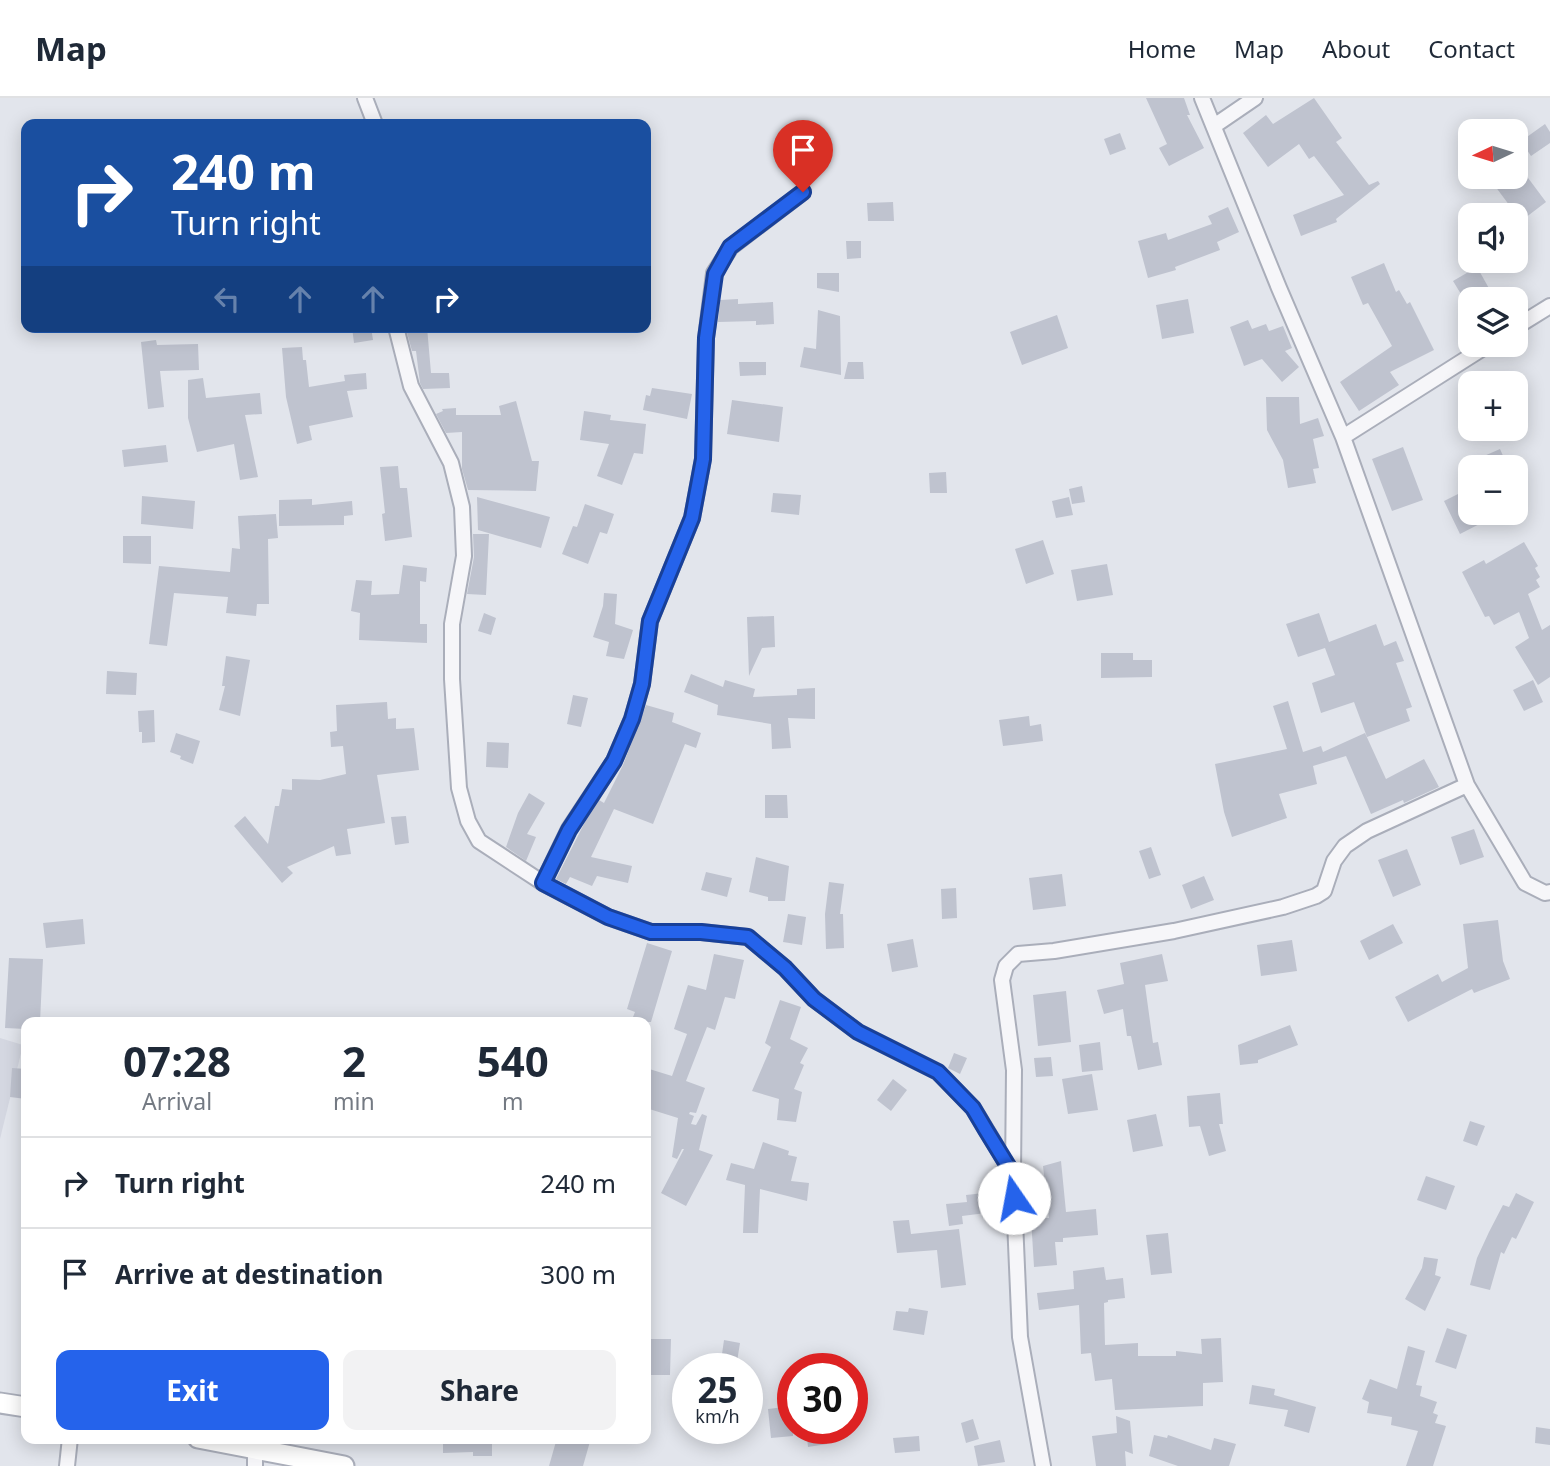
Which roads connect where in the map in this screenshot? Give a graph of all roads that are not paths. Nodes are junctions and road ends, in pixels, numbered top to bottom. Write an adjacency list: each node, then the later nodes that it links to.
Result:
1 (365, 98): 4 (street)
2 (1202, 98): 5 (street)
3 (1255, 98): 5 (street)
4 (373, 119)
5 (1214, 126): 11 (street)
6 (803, 192): 13 (street)
7 (1550, 306): 8 (street)
8 (1528, 320)
9 (398, 333): 13 (street)
10 (1469, 357): 11 (street)
11 (1343, 437): 12 (street)
12 (1467, 785): 14 (street); 15 (street)
13 (543, 883): 15 (street)
14 (1550, 892)
15 (1013, 1174): 23 (street)
16 (0, 1403): 17 (street)
17 (21, 1406)
18 (69, 1444): 21 (street)
19 (215, 1444): 20 (street)
20 (255, 1458): 22 (street)
21 (67, 1466)
22 (344, 1466)
23 (1043, 1466)

